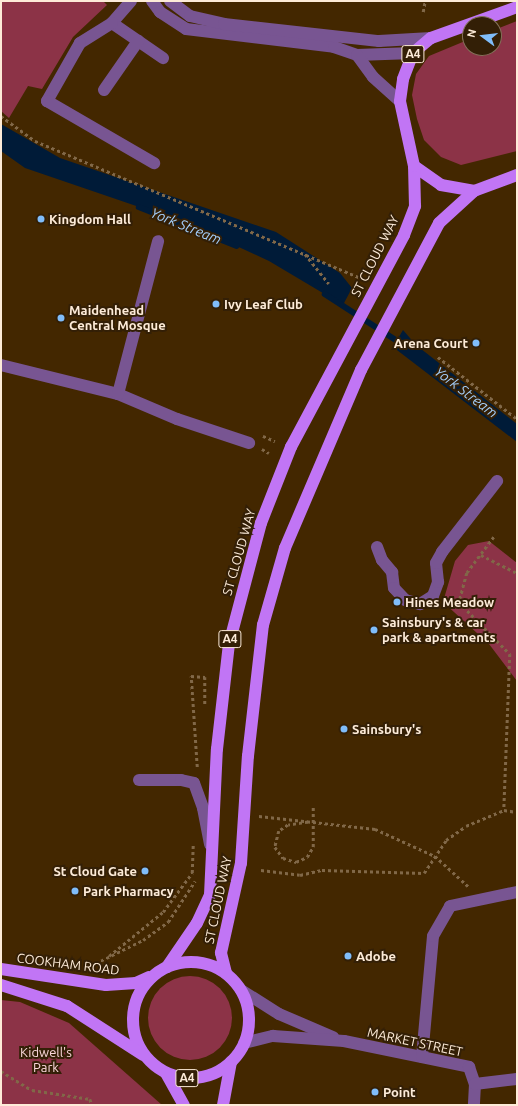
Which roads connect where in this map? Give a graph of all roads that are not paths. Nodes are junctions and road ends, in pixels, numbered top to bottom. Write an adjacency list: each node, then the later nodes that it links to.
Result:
1 (132, 1): 5 (street)
2 (152, 1): 9 (street)
3 (170, 1): 6 (street)
4 (517, 7): 6 (main road, A4)
5 (112, 23): 7 (street); 13 (street)
6 (431, 38): 8 (main road, A4)
7 (138, 41): 10 (street); 11 (street)
8 (413, 53): 9 (street); 12 (main road, A4)
9 (357, 55): 12 (street)
10 (163, 58)
11 (104, 90)
12 (400, 101): 14 (main road, A4)
13 (154, 163)
14 (414, 166): 16 (main road); 24 (main road, ST CLOUD WAY / A4)
15 (517, 175): 16 (main road, A4)
16 (474, 191): 28 (main road, ST CLOUD WAY / A4)
17 (158, 241): 19 (street)
18 (1, 365): 19 (street)
19 (118, 394): 20 (street)
20 (254, 445)
21 (497, 481): 22 (street)
22 (376, 547)
23 (139, 780): 24 (street)
24 (214, 862): 26 (main road, ST CLOUD WAY / A4)
25 (517, 892): 34 (street)
26 (167, 967): 28 (main road, A4); 29 (main road, A4)
27 (1, 969): 29 (main road, COOKHAM ROAD)
28 (226, 973): 31 (main road, A4)
29 (154, 975): 35 (main road, A4)
30 (1, 985): 35 (main road)
31 (241, 990): 32 (street, MARKET STREET); 33 (main road, A4)
32 (344, 1041): 33 (street, MARKET STREET); 34 (street, MARKET STREET)
33 (244, 1043): 36 (main road, A4)
34 (422, 1056): 39 (street, MARKET STREET)
35 (146, 1057): 37 (main road, A4)
36 (231, 1062): 37 (main road, A4); 41 (main road, A4)
37 (166, 1073): 40 (main road, A4)
38 (517, 1079): 39 (street)
39 (475, 1084): 42 (street)
40 (184, 1105)
41 (223, 1105)
42 (474, 1105)

